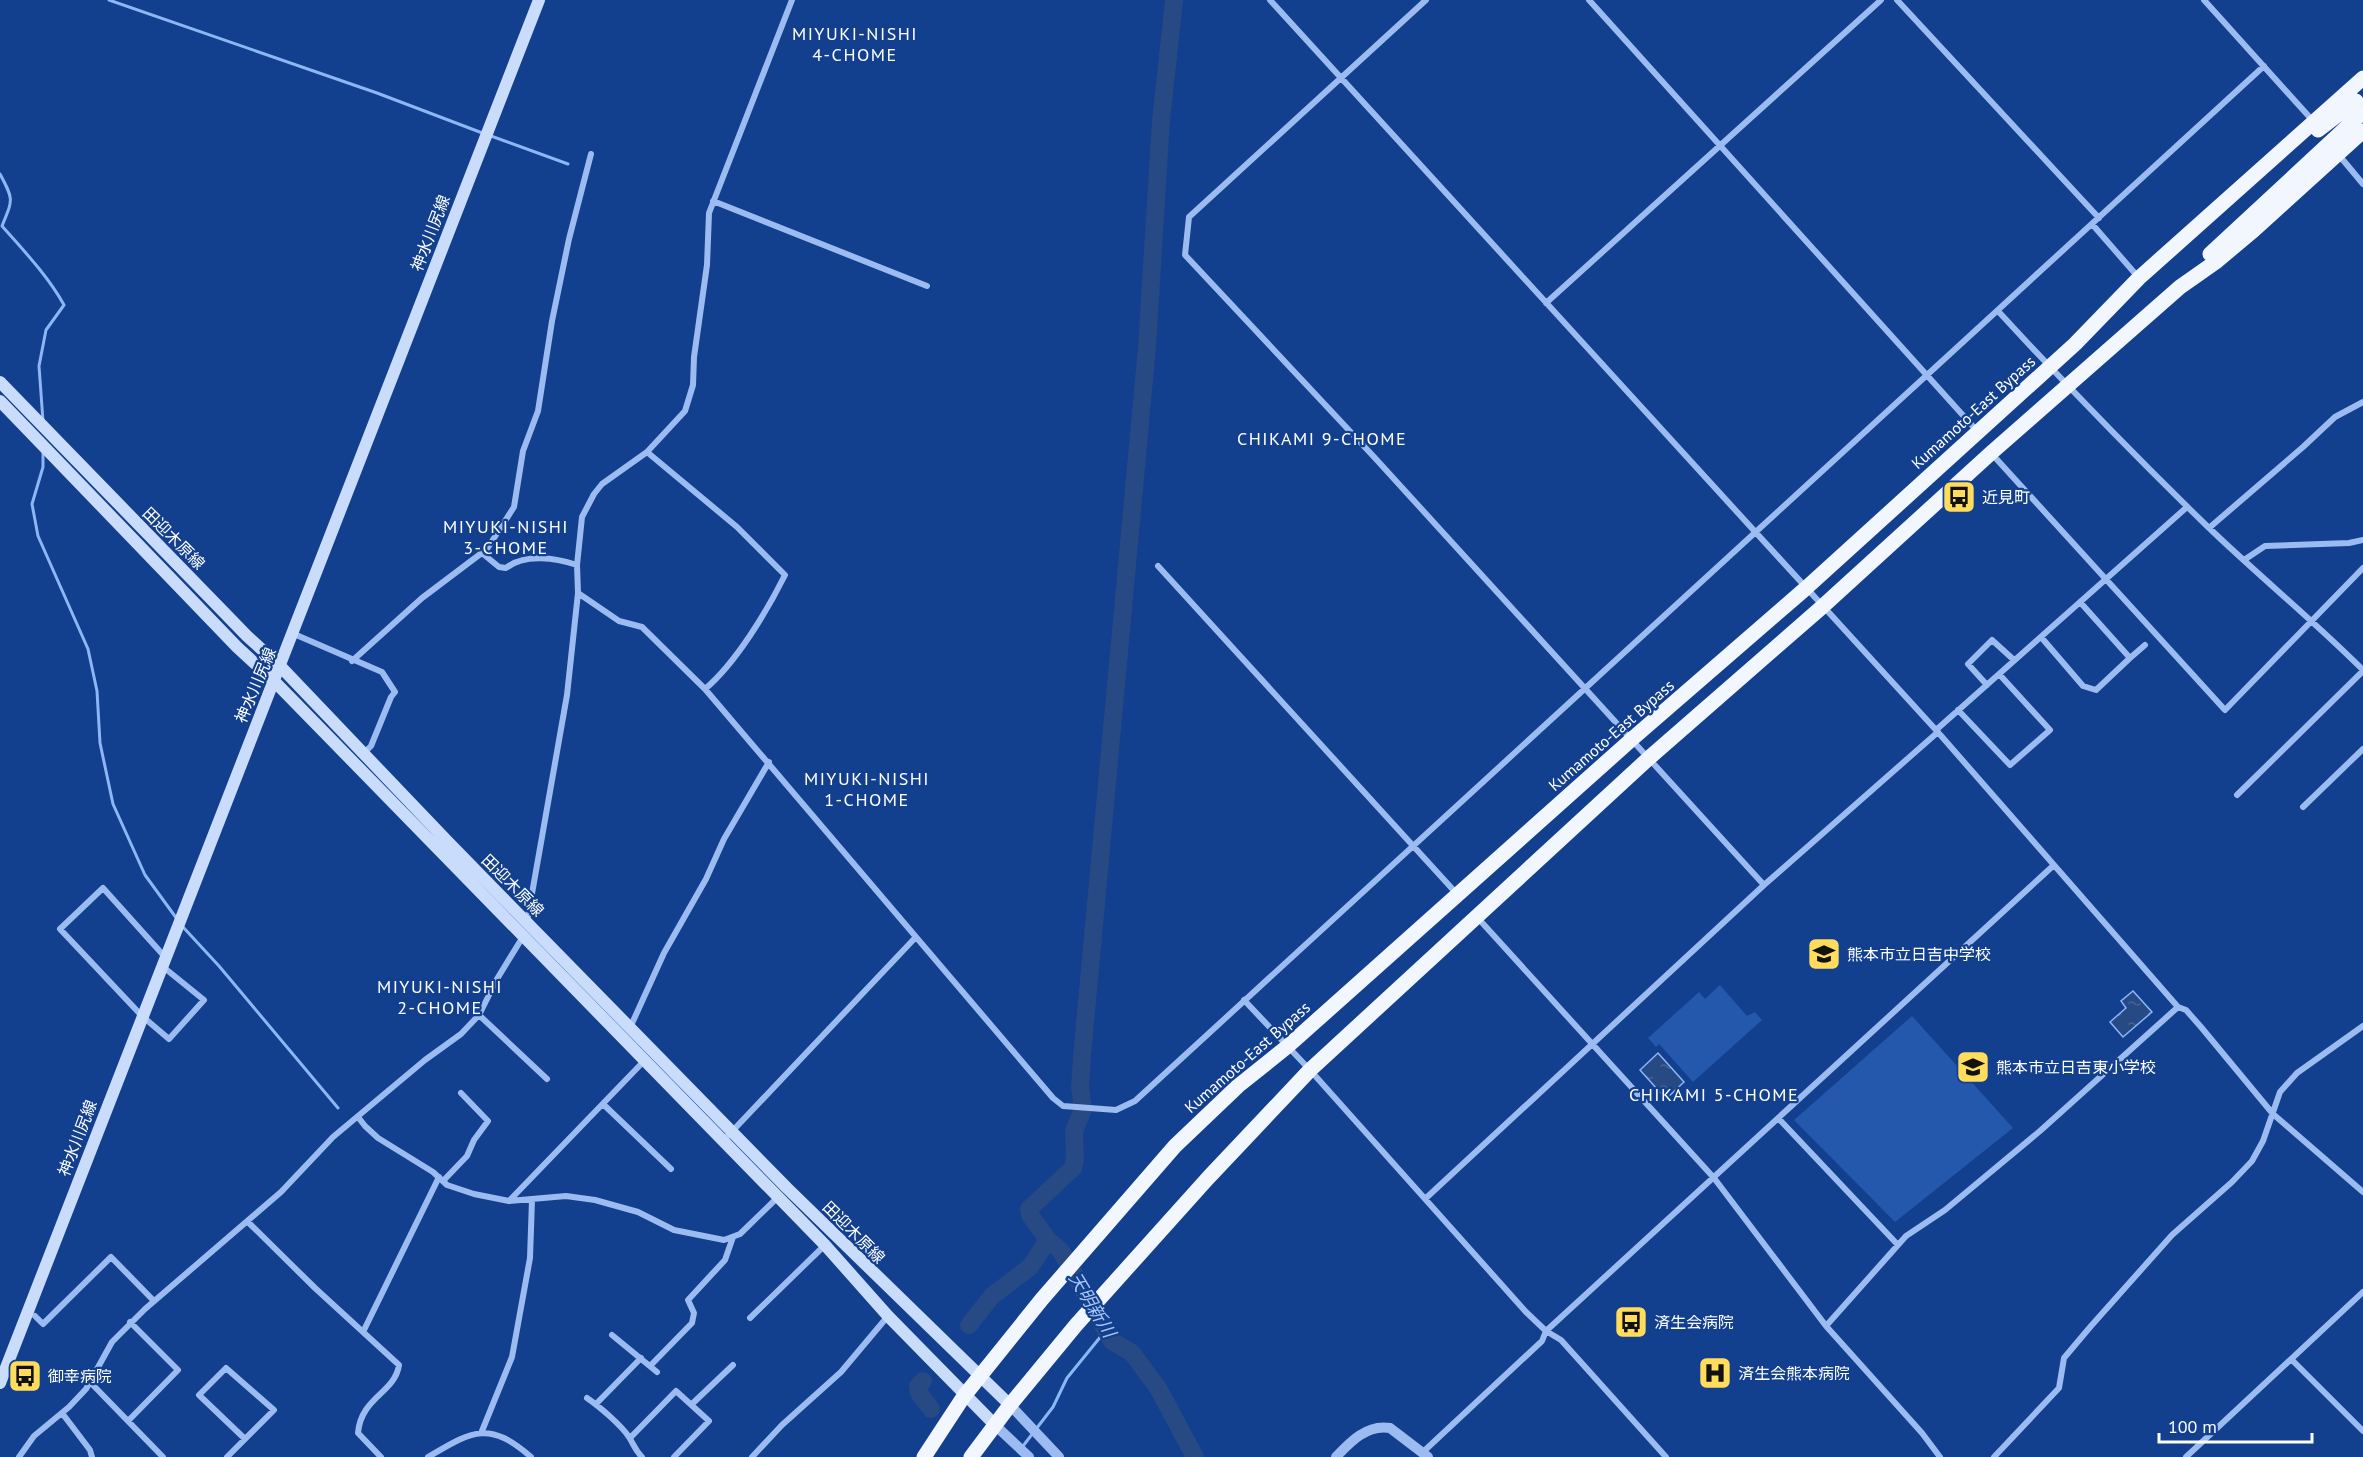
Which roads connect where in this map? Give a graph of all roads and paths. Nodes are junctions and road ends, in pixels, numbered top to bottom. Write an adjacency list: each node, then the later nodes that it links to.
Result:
1 (539, 0): 52 (main road, 神水川尻線)
2 (792, 0): 19 (street)
3 (1270, 0): 10 (street)
4 (1426, 0): 10 (street)
5 (1589, 0): 15 (street)
6 (1881, 0): 15 (street)
7 (1897, 0): 20 (street)
8 (2204, 0): 9 (street)
9 (2264, 66): 13 (street); 20 (street)
10 (1342, 77): 24 (street); 63 (street)
11 (2363, 78): 13 (highway, Kumamoto-East Bypass)
12 (2359, 106): 13 (highway); 16 (highway)
13 (2317, 125): 16 (street); 22 (highway, Kumamoto-East Bypass); 26 (highway)
14 (2363, 131): 16 (highway)
15 (1720, 146): 24 (street); 28 (street)
16 (2334, 148): 18 (street); 30 (highway)
17 (591, 154): 41 (street)
18 (2363, 184)
19 (713, 201): 23 (street); 35 (street)
20 (2099, 218): 21 (street)
21 (2092, 224): 22 (street); 25 (street)
22 (2139, 278): 26 (highway, Kumamoto-East Bypass)
23 (927, 286)
24 (1546, 303): 39 (street)
25 (1998, 311): 27 (street); 28 (street)
26 (2075, 344): 27 (highway, Kumamoto-East Bypass)
27 (2049, 367): 30 (street); 33 (highway, Kumamoto-East Bypass)
28 (1928, 375): 33 (street); 39 (street)
29 (1, 383): 34 (main road, 田迎木原線)
30 (2066, 386): 36 (highway); 37 (street)
31 (0, 400): 34 (main road, 田迎木原線)
32 (2363, 402): 38 (street)
33 (1979, 432): 47 (highway, Kumamoto-East Bypass)
34 (55, 449): 58 (main road, 田迎木原線); 61 (main road, 田迎木原線)
35 (647, 452): 43 (street); 64 (street)
36 (1990, 453): 46 (street); 50 (highway)
37 (2187, 507): 38 (street); 46 (street)
38 (2209, 528): 42 (street)
39 (1755, 534): 47 (street); 63 (street)
40 (2363, 540): 42 (street)
41 (482, 553): 43 (street); 57 (street)
42 (2244, 560): 51 (street)
43 (577, 565): 48 (street)
44 (1158, 566): 74 (street)
45 (2363, 568): 51 (street)
46 (2106, 580): 49 (street); 51 (street)
47 (1806, 589): 50 (street); 67 (highway, Kumamoto-East Bypass)
48 (578, 593): 64 (street); 79 (street)
49 (2080, 602): 53 (street); 55 (street)
50 (1822, 607): 66 (street); 70 (highway)
51 (2313, 622): 59 (street)
52 (294, 634): 57 (street); 58 (main road, 神水川尻線)
53 (2041, 637): 55 (street); 56 (street)
54 (2145, 645): 55 (street)
55 (2130, 658)
56 (2014, 660): 60 (street); 62 (street)
57 (352, 661): 69 (street)
58 (281, 667): 61 (main road, 神水川尻線); 69 (main road, 田迎木原線)
59 (2363, 670): 72 (street)
60 (1999, 674): 62 (street); 65 (street)
61 (275, 682): 80 (main road, 田迎木原線); 82 (main road, 神水川尻線)
62 (1987, 685): 65 (street)
63 (1586, 688): 67 (street); 74 (street)
64 (705, 689): 71 (street)
65 (1958, 710): 66 (street)
66 (1937, 731): 75 (street); 76 (street)
67 (1632, 739): 70 (street); 77 (highway, Kumamoto-East Bypass)
68 (2363, 749): 73 (street)
69 (364, 753): 79 (main road, 田迎木原線)
70 (1649, 758): 76 (street); 78 (highway)
71 (769, 762): 81 (street); 88 (street)
72 (2237, 795)
73 (2304, 807)
74 (1413, 847): 77 (street); 83 (street)
75 (2054, 864): 84 (street); 100 (street)
76 (1764, 885): 90 (street)
77 (1457, 895): 91 (highway, Kumamoto-East Bypass)
78 (1476, 916): 90 (street); 94 (highway)
79 (527, 922): 80 (street); 88 (main road, 田迎木原線)
80 (524, 937): 85 (street); 89 (main road, 田迎木原線)
81 (915, 938): 83 (street); 101 (street)
82 (164, 961): 86 (main road, 神水川尻線); 86 (street); 86 (street)
83 (1244, 1000): 91 (street)
84 (2178, 1007): 98 (street); 113 (street)
85 (479, 1015): 95 (street); 99 (street)
86 (142, 1016): 131 (main road, 神水川尻線)
87 (2363, 1026): 98 (street)
88 (631, 1027): 89 (street); 92 (main road, 田迎木原線)
89 (624, 1039): 93 (main road, 田迎木原線)
90 (1592, 1044): 103 (street); 107 (street)
91 (1288, 1046): 94 (street); 129 (highway, Kumamoto-East Bypass)
92 (654, 1052): 93 (street); 101 (main road, 田迎木原線)
93 (645, 1061): 97 (street); 101 (main road, 田迎木原線)
94 (1310, 1070): 107 (street); 136 (highway)
95 (547, 1079)
96 (460, 1093): 104 (street)
97 (603, 1104): 102 (street); 109 (street)
98 (2272, 1114): 106 (street); 164 (street)
99 (358, 1117): 104 (street); 110 (street)
100 (1779, 1119): 103 (street); 113 (street)
101 (727, 1136): 105 (main road, 田迎木原線)
102 (671, 1169)
103 (1714, 1178): 120 (street); 122 (street)
104 (441, 1179): 109 (street); 121 (street)
105 (782, 1192): 111 (street); 112 (main road, 田迎木原線); 129 (main road, 田迎木原線)
106 (2363, 1192)
107 (1425, 1199): 122 (street)
108 (532, 1200): 109 (street); 111 (street); 140 (street)
109 (509, 1201)
110 (248, 1222): 115 (street); 121 (street)
111 (733, 1237): 127 (street)
112 (825, 1245): 117 (main road, 田迎木原線); 118 (street)
113 (1898, 1245): 120 (street)
114 (2363, 1292): 125 (street)
115 (154, 1301): 116 (street); 119 (street)
116 (35, 1316)
117 (888, 1316): 132 (main road, 田迎木原線); 156 (street)
118 (750, 1318)
119 (130, 1322): 130 (street); 138 (street)
120 (1826, 1326): 163 (street)
121 (364, 1330): 151 (street)
122 (1546, 1330): 145 (street); 162 (street)
123 (612, 1335): 124 (street)
124 (641, 1358): 127 (street); 134 (street)
125 (2292, 1360): 141 (street); 165 (street)
126 (733, 1365): 135 (street)
127 (650, 1366): 128 (street)
128 (657, 1372)
129 (979, 1378): 132 (highway, Kumamoto-East Bypass); 136 (main road, 田迎木原線)
130 (90, 1382): 137 (street); 138 (street)
131 (0, 1383)
132 (964, 1396): 139 (main road, 田迎木原線); 157 (highway, Kumamoto-East Bypass)
133 (587, 1398): 134 (street)
134 (596, 1404): 143 (street)
135 (692, 1404): 143 (street); 155 (street)
136 (1010, 1405): 139 (highway); 160 (street)
137 (62, 1413): 144 (street); 148 (street)
138 (128, 1421): 149 (street)
139 (995, 1425): 158 (highway); 159 (street)
140 (482, 1431): 152 (street); 153 (street)
141 (2363, 1431)
142 (244, 1438): 142 (street); 150 (street)
143 (630, 1438): 154 (street)
144 (24, 1451): 146 (street); 147 (street)
145 (1425, 1454): 161 (street)
146 (19, 1457)
147 (29, 1457)
148 (92, 1457)
149 (163, 1457)
150 (227, 1457)
151 (381, 1457)
152 (428, 1457)
153 (531, 1457)
154 (642, 1457)
155 (674, 1457)
156 (752, 1457)
157 (924, 1457)
158 (972, 1457)
159 (1029, 1457)
160 (1059, 1457)
161 (1336, 1457)
162 (1666, 1457)
163 (1940, 1457)
164 (1994, 1457)
165 (2186, 1457)

